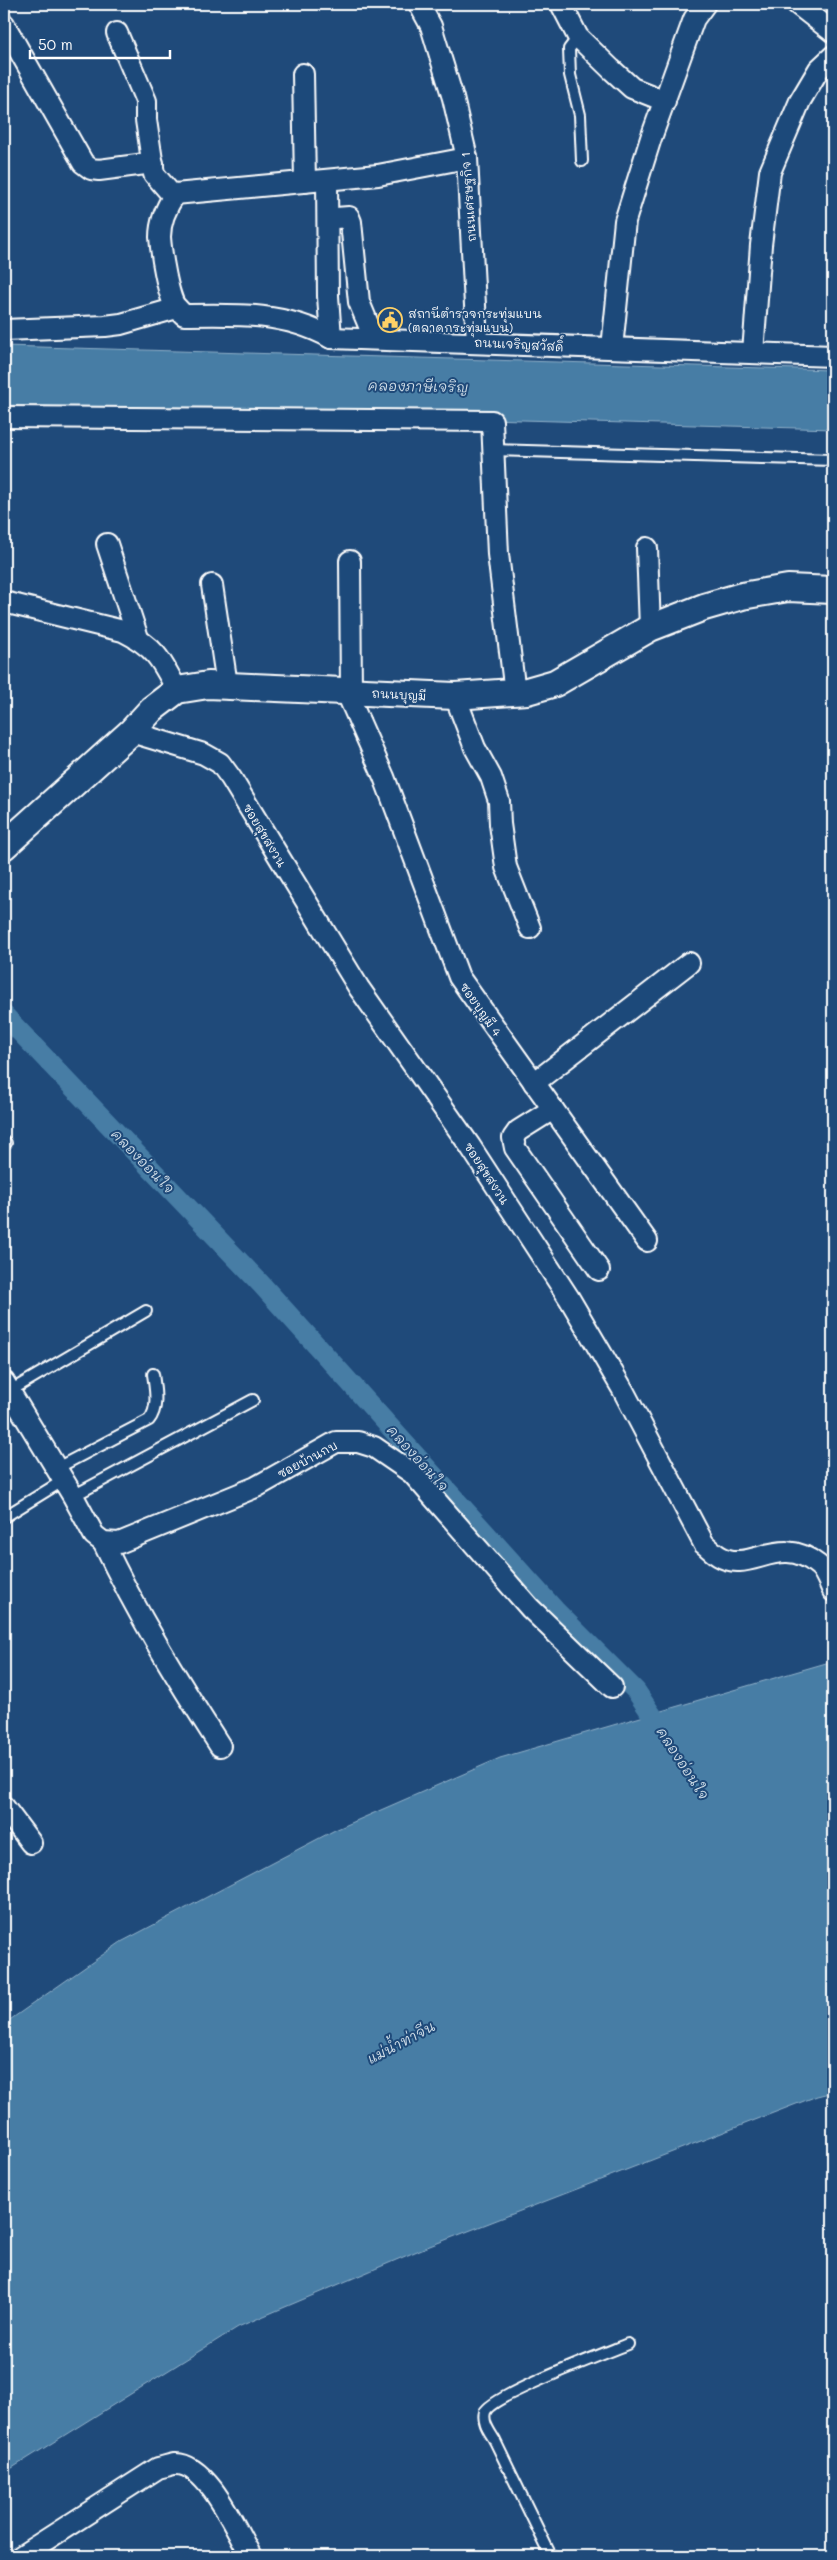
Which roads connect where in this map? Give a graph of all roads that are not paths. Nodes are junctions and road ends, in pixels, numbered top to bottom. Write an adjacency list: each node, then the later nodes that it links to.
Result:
1 (412, 4): 8 (street, ถนนเศรษฐกิจ 1)
2 (419, 4): 8 (street, ถนนเศรษฐกิจ 1)
3 (561, 4): 10 (street)
4 (705, 4): 13 (street)
5 (797, 4): 7 (street)
6 (4, 24): 16 (street)
7 (828, 24)
8 (431, 26): 14 (street, ถนนเศรษฐกิจ 1)
9 (117, 33): 16 (street)
10 (578, 37): 13 (street); 15 (lane)
11 (833, 56): 27 (street)
12 (303, 74): 18 (street)
13 (664, 101): 26 (street)
14 (467, 158): 17 (street); 25 (street, ถนนเศรษฐกิจ 1)
15 (582, 161)
16 (153, 164): 19 (street)
17 (326, 180): 18 (street); 23 (street)
18 (305, 182): 19 (street)
19 (173, 196): 21 (street)
20 (336, 218): 24 (street)
21 (177, 308): 22 (street); 23 (street, ถนนเจริญสวัสดิ์)
22 (4, 330)
23 (331, 338): 24 (street, ถนนเจริญสวัสดิ์)
24 (371, 339): 25 (street, ถนนเจริญสวัสดิ์)
25 (477, 342): 26 (street, ถนนเจริญสวัสดิ์)
26 (612, 348): 27 (street, ถนนเจริญสวัสดิ์)
27 (754, 353): 28 (street, ถนนเจริญสวัสดิ์)
28 (833, 356)
29 (4, 417): 30 (street)
30 (493, 450): 31 (lane); 43 (street)
31 (833, 460)
32 (107, 544): 39 (street)
33 (647, 548): 38 (street)
34 (350, 561): 42 (street)
35 (212, 585): 40 (street)
36 (833, 590): 38 (street, ถนนบุญมี)
37 (4, 602): 39 (street)
38 (650, 628): 43 (street, ถนนบุญมี)
39 (138, 638): 41 (street)
40 (227, 685): 41 (street, ถนนบุญมี); 42 (street, ถนนบุญมี)
41 (177, 690): 45 (street, ถนนบุญมี)
42 (348, 691): 44 (street, ถนนบุญมี); 49 (street, ซอยบุญมี 4)
43 (515, 693): 44 (street, ถนนบุญมี)
44 (455, 696): 47 (street)
45 (131, 732): 46 (street, ถนนบุญมี); 60 (street, ซอยสุขสงวน)
46 (4, 846)
47 (530, 928)
48 (689, 963): 49 (street)
49 (534, 1083): 50 (street, ซอยบุญมี 4)
50 (553, 1109): 51 (street, ซอยบุญมี 4); 52 (street)
51 (647, 1241)
52 (598, 1270)
53 (146, 1311): 55 (lane)
54 (152, 1374): 57 (lane)
55 (7, 1387): 57 (street)
56 (253, 1400): 57 (lane)
57 (65, 1481): 58 (lane); 59 (street)
58 (4, 1517)
59 (103, 1542): 61 (street, ซอยบ้านกบ); 62 (street)
60 (833, 1591)
61 (612, 1687)
62 (220, 1746)
63 (4, 1807): 64 (street)
64 (31, 1843)
65 (628, 2344): 68 (lane)
66 (20, 2556): 67 (street)
67 (251, 2556)
68 (551, 2556)

